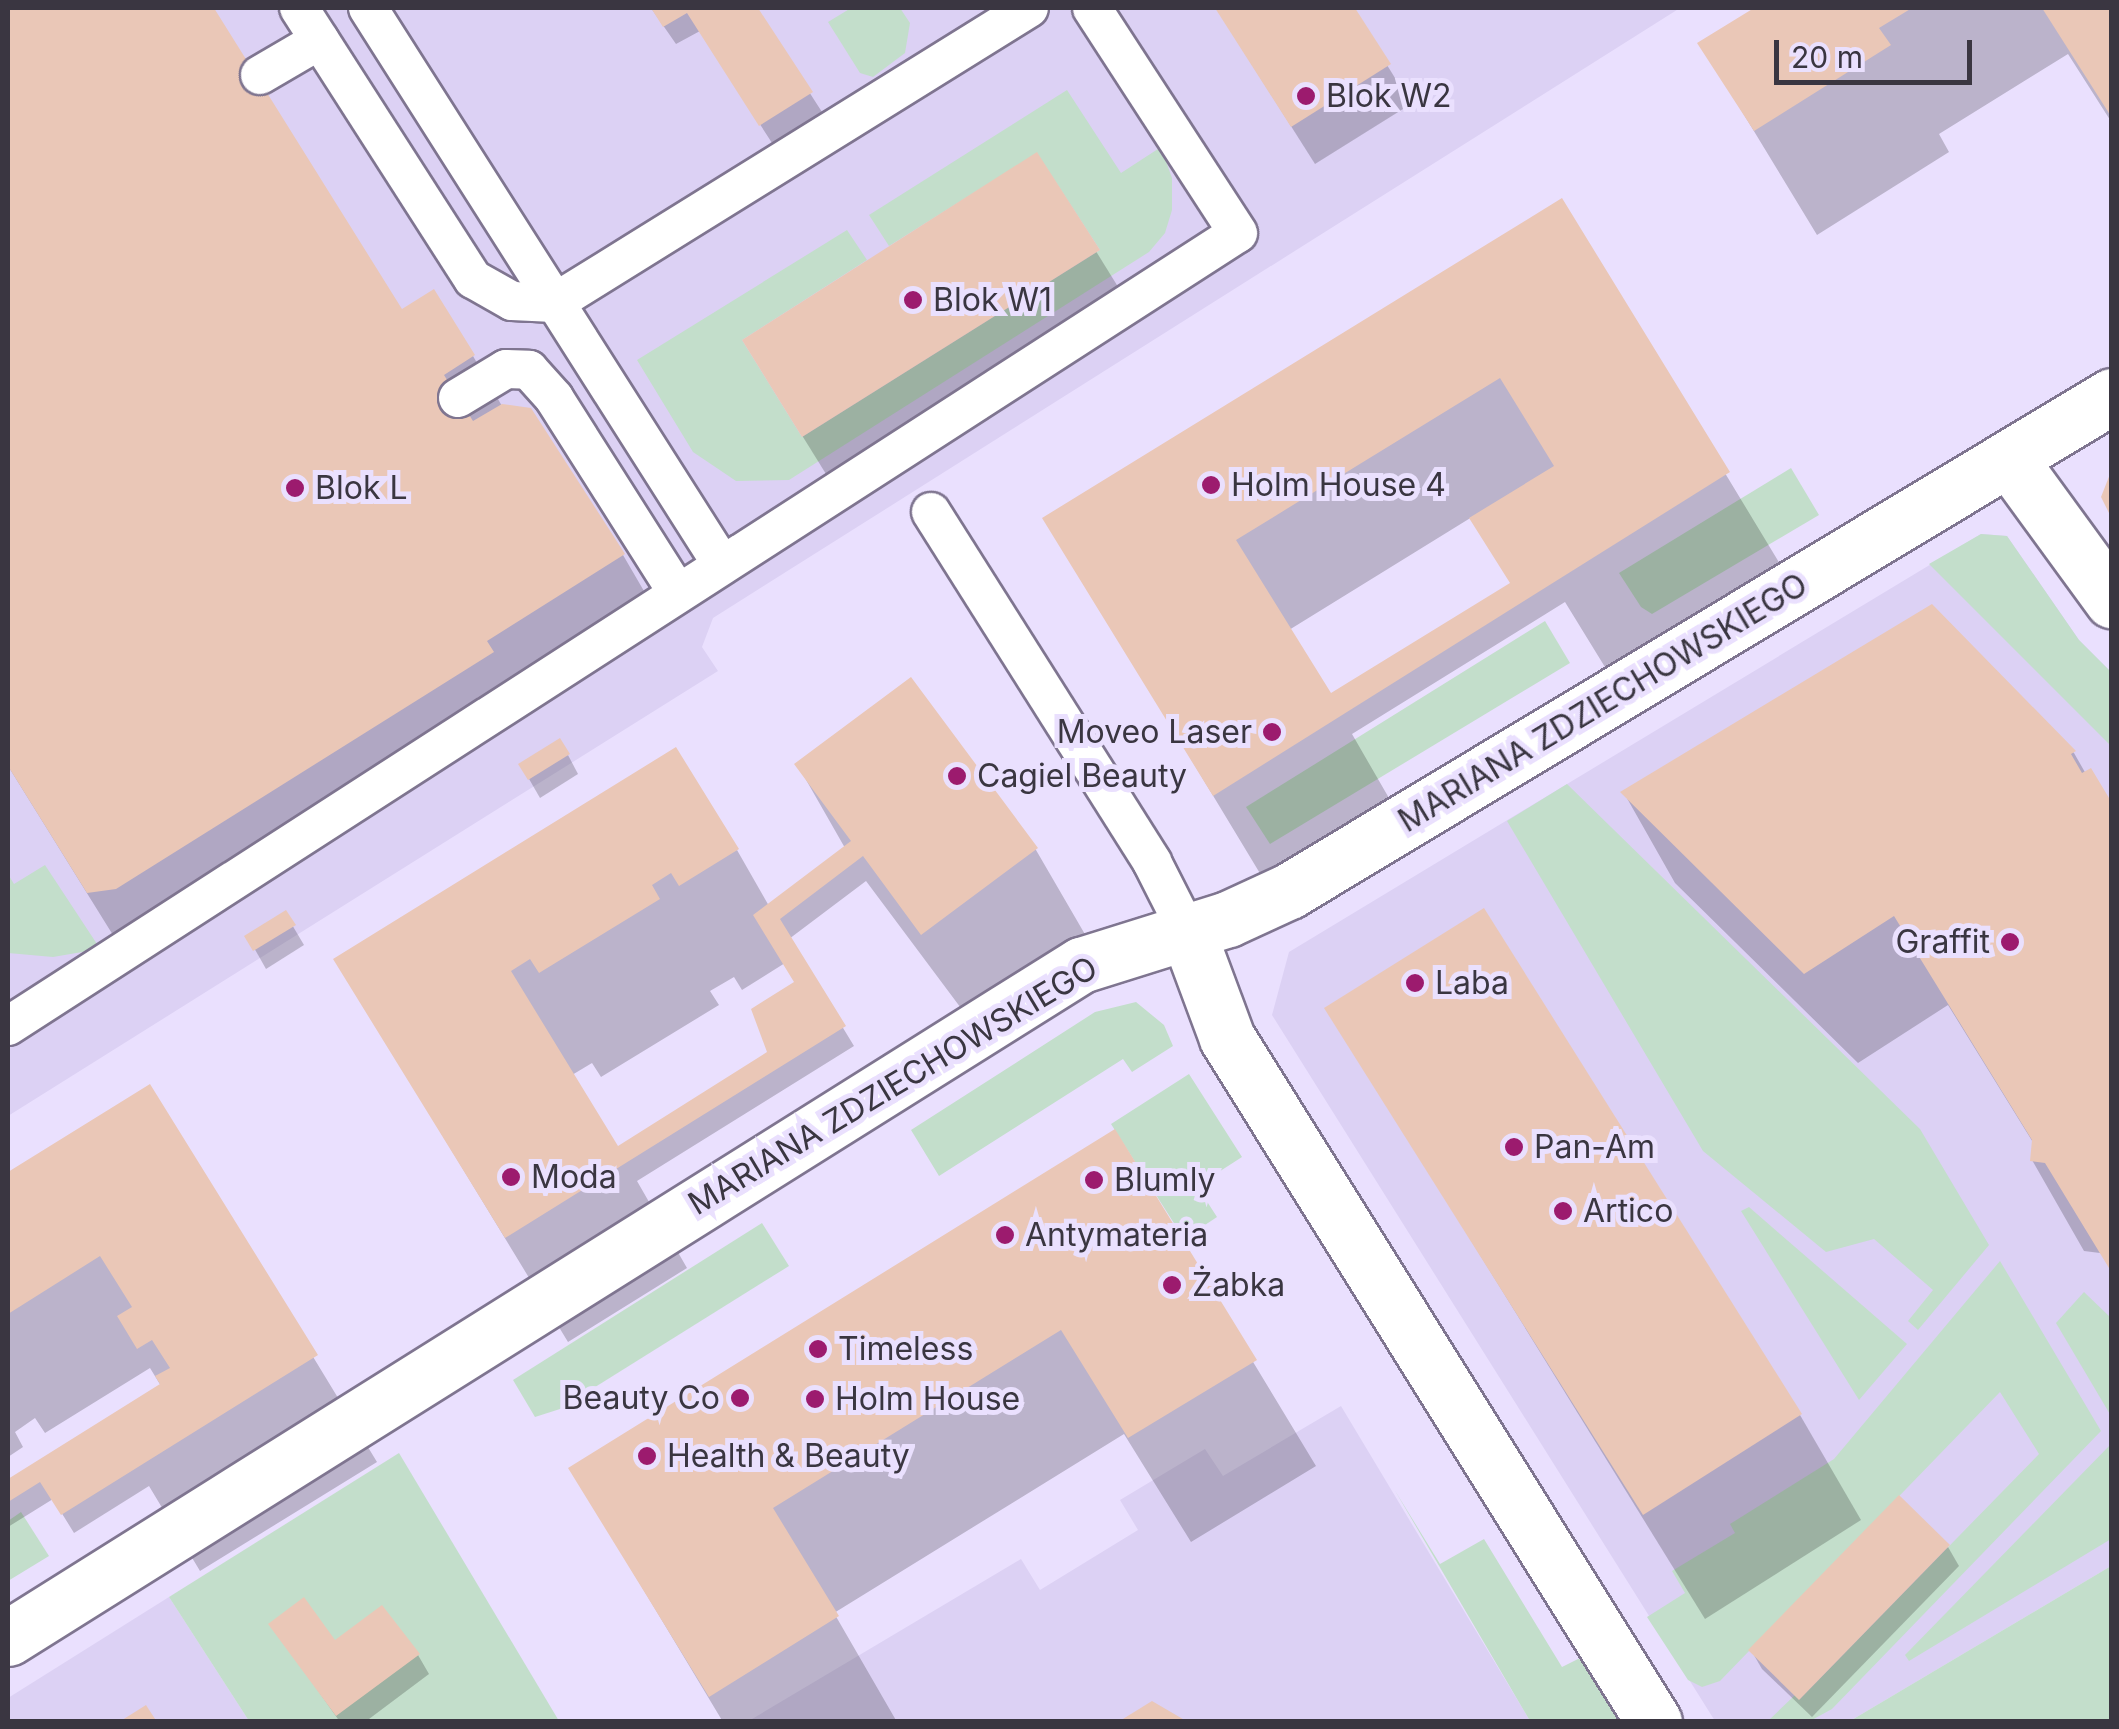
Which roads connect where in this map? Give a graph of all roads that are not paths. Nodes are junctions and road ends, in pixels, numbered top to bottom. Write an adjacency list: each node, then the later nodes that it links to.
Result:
1 (300, 8): 5 (lane)
2 (368, 8): 7 (lane)
3 (1029, 8): 7 (lane)
4 (1092, 8): 12 (lane)
5 (320, 40): 6 (lane); 7 (lane)
6 (260, 75)
7 (554, 303): 12 (lane)
8 (2112, 396): 10 (street, MARIANA ZDZIECHOWSKIEGO)
9 (458, 398): 13 (lane)
10 (2008, 459): 14 (street); 15 (street, MARIANA ZDZIECHOWSKIEGO)
11 (931, 512): 15 (lane)
12 (720, 563): 13 (lane)
13 (677, 592): 16 (lane)
14 (2112, 600)
15 (1188, 932): 17 (street, MARIANA ZDZIECHOWSKIEGO); 18 (street)
16 (8, 1026)
17 (8, 1638)
18 (1654, 1722)

